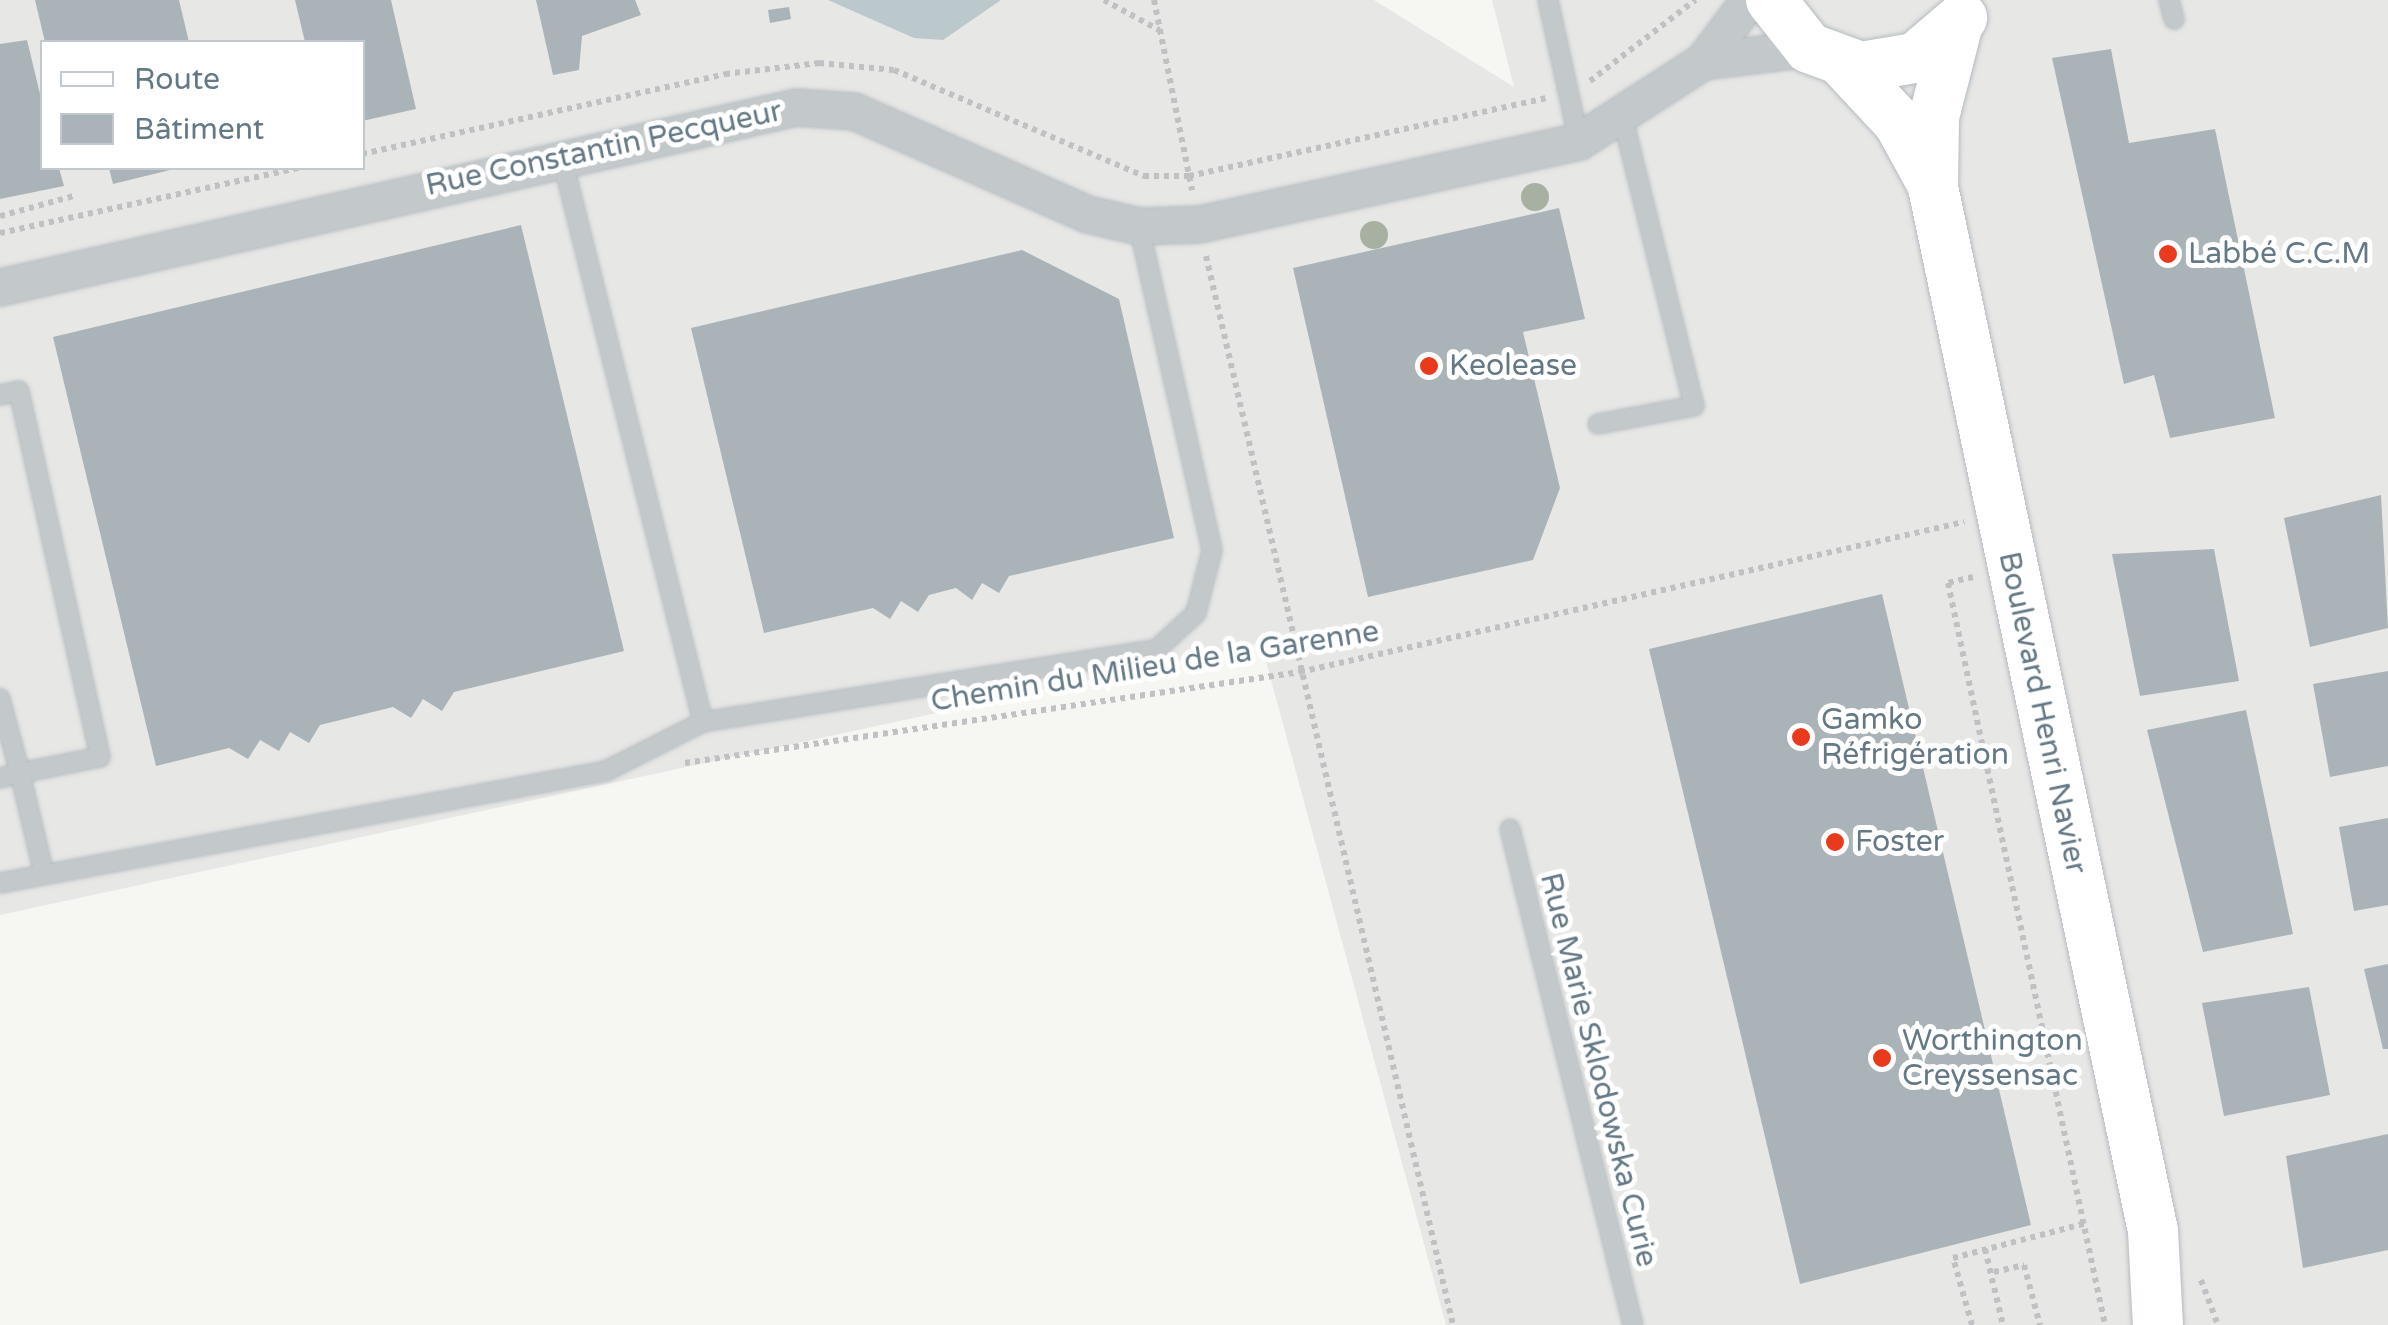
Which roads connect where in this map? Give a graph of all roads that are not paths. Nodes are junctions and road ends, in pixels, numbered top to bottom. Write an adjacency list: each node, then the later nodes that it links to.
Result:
1 (1548, 0): 8 (lane)
2 (1749, 0): 6 (street, Rue Constantin Pecqueur)
3 (1771, 0): 5 (main road, Boulevard Henri Navier)
4 (1964, 12): 5 (main road); 10 (main road, Boulevard Henri Navier)
5 (1826, 56): 6 (street, Rue Constantin Pecqueur); 10 (main road, Boulevard Henri Navier)
6 (1703, 61): 7 (street, Rue Constantin Pecqueur)
7 (1623, 119): 8 (street, Rue Constantin Pecqueur); 14 (lane)
8 (1579, 141): 11 (street, Rue Constantin Pecqueur)
9 (562, 158): 11 (street, Rue Constantin Pecqueur); 12 (street, Rue Constantin Pecqueur); 16 (lane)
10 (1933, 186): 22 (main road, Boulevard Henri Navier)
11 (1139, 226): 16 (lane)
12 (0, 286)
13 (0, 395): 17 (lane)
14 (1598, 424)
15 (0, 699): 17 (lane)
16 (703, 722): 20 (lane)
17 (20, 773): 18 (lane); 20 (lane)
18 (0, 778)
19 (1510, 828): 23 (lane, Rue Marie Sklodowska Curie)
20 (44, 874): 21 (lane)
21 (0, 884)
22 (2154, 1238): 24 (main road, Boulevard Henri Navier); 25 (main road, Boulevard Henri Navier)
23 (1634, 1325)
24 (2158, 1325)
25 (2186, 1325)

